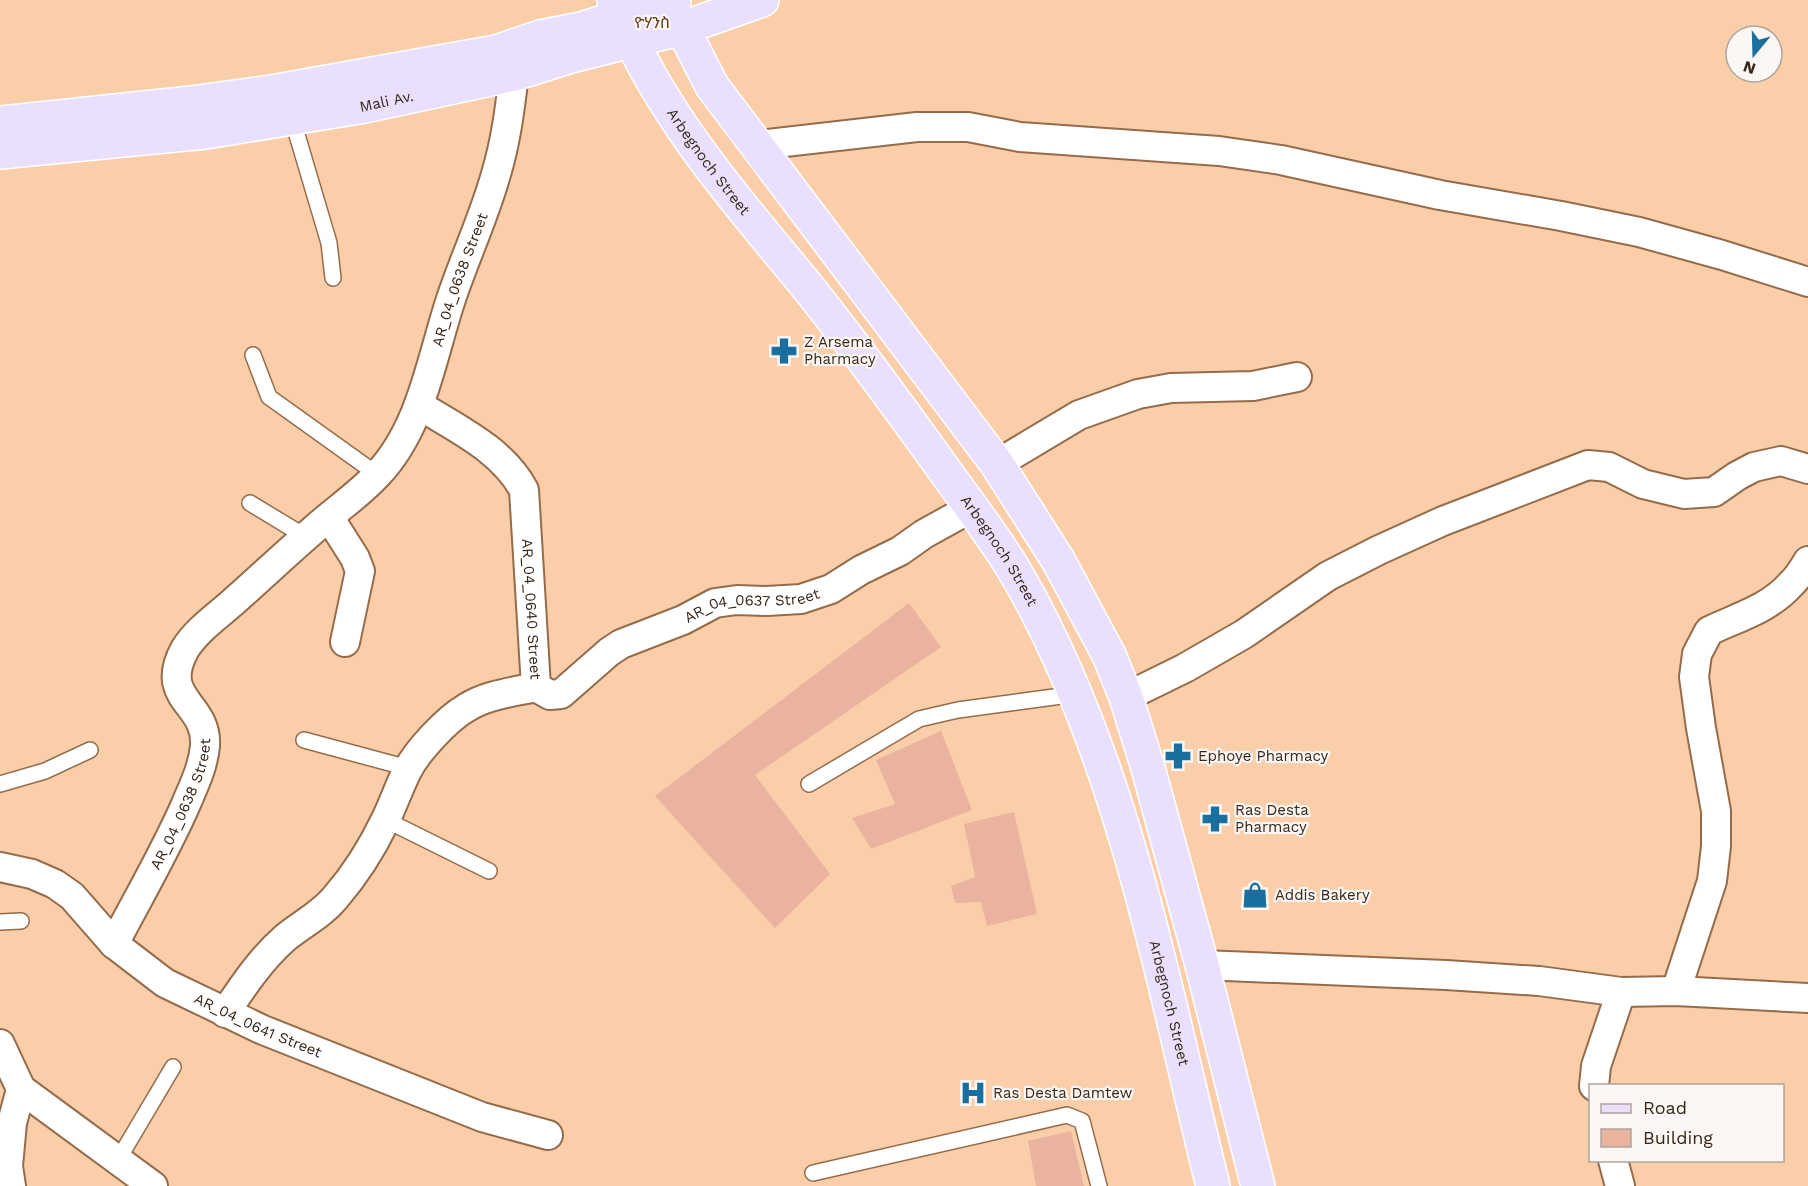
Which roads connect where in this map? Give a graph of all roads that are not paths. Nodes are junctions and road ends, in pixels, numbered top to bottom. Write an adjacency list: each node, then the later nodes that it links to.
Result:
1 (762, 0): 2 (main road, Mali Av.)
2 (674, 8): 3 (main road, Mali Av.); 7 (main road)
3 (622, 19): 4 (main road, Mali Av.); 6 (main road, Mali Av.); 18 (main road, Arbegnoch Street)
4 (514, 74): 5 (main road, Mali Av.); 13 (street, AR_04_0638 Street)
5 (292, 118): 8 (main road, Mali Av.); 9 (lane)
6 (0, 123)
7 (759, 145): 10 (street); 14 (main road)
8 (0, 152)
9 (333, 278)
10 (1808, 282)
11 (253, 356): 16 (lane)
12 (1297, 377): 14 (street)
13 (419, 405): 16 (street, AR_04_0638 Street); 23 (street, AR_04_0640 Street)
14 (997, 464): 25 (main road)
15 (1808, 469): 25 (street)
16 (378, 475): 19 (street, AR_04_0638 Street)
17 (250, 503): 20 (lane)
18 (971, 508): 23 (street, AR_04_0637 Street); 24 (main road, Arbegnoch Street)
19 (329, 517): 20 (street, AR_04_0638 Street); 22 (street)
20 (306, 537): 36 (street, AR_04_0638 Street)
21 (1808, 561): 38 (street)
22 (345, 642)
23 (536, 687): 28 (street, AR_04_0640 Street)
24 (1076, 694): 30 (lane); 54 (main road, Arbegnoch Street)
25 (1126, 697): 37 (main road)
26 (304, 740): 28 (lane)
27 (90, 750): 29 (lane)
28 (408, 768): 31 (street, AR_04_0640 Street)
29 (0, 784)
30 (809, 784)
31 (386, 820): 33 (lane); 41 (street, AR_04_0640 Street)
32 (0, 867): 36 (street, AR_04_0641 Street)
33 (489, 871)
34 (21, 921): 35 (lane)
35 (0, 922)
36 (114, 944): 41 (street, AR_04_0641 Street)
37 (1202, 965): 39 (street); 55 (main road)
38 (1676, 991): 39 (street); 40 (street)
39 (1621, 992): 44 (street)
40 (1808, 998)
41 (225, 1012): 47 (street, AR_04_0641 Street)
42 (0, 1044): 45 (street)
43 (173, 1067): 48 (lane)
44 (1594, 1084)
45 (21, 1089): 46 (street); 48 (street)
46 (6, 1123): 51 (street)
47 (548, 1136)
48 (118, 1160): 52 (street)
49 (1613, 1162): 56 (street)
50 (813, 1173): 53 (lane)
51 (6, 1174)
52 (153, 1186)
53 (1099, 1186)
54 (1213, 1186)
55 (1258, 1186)
56 (1620, 1186)

